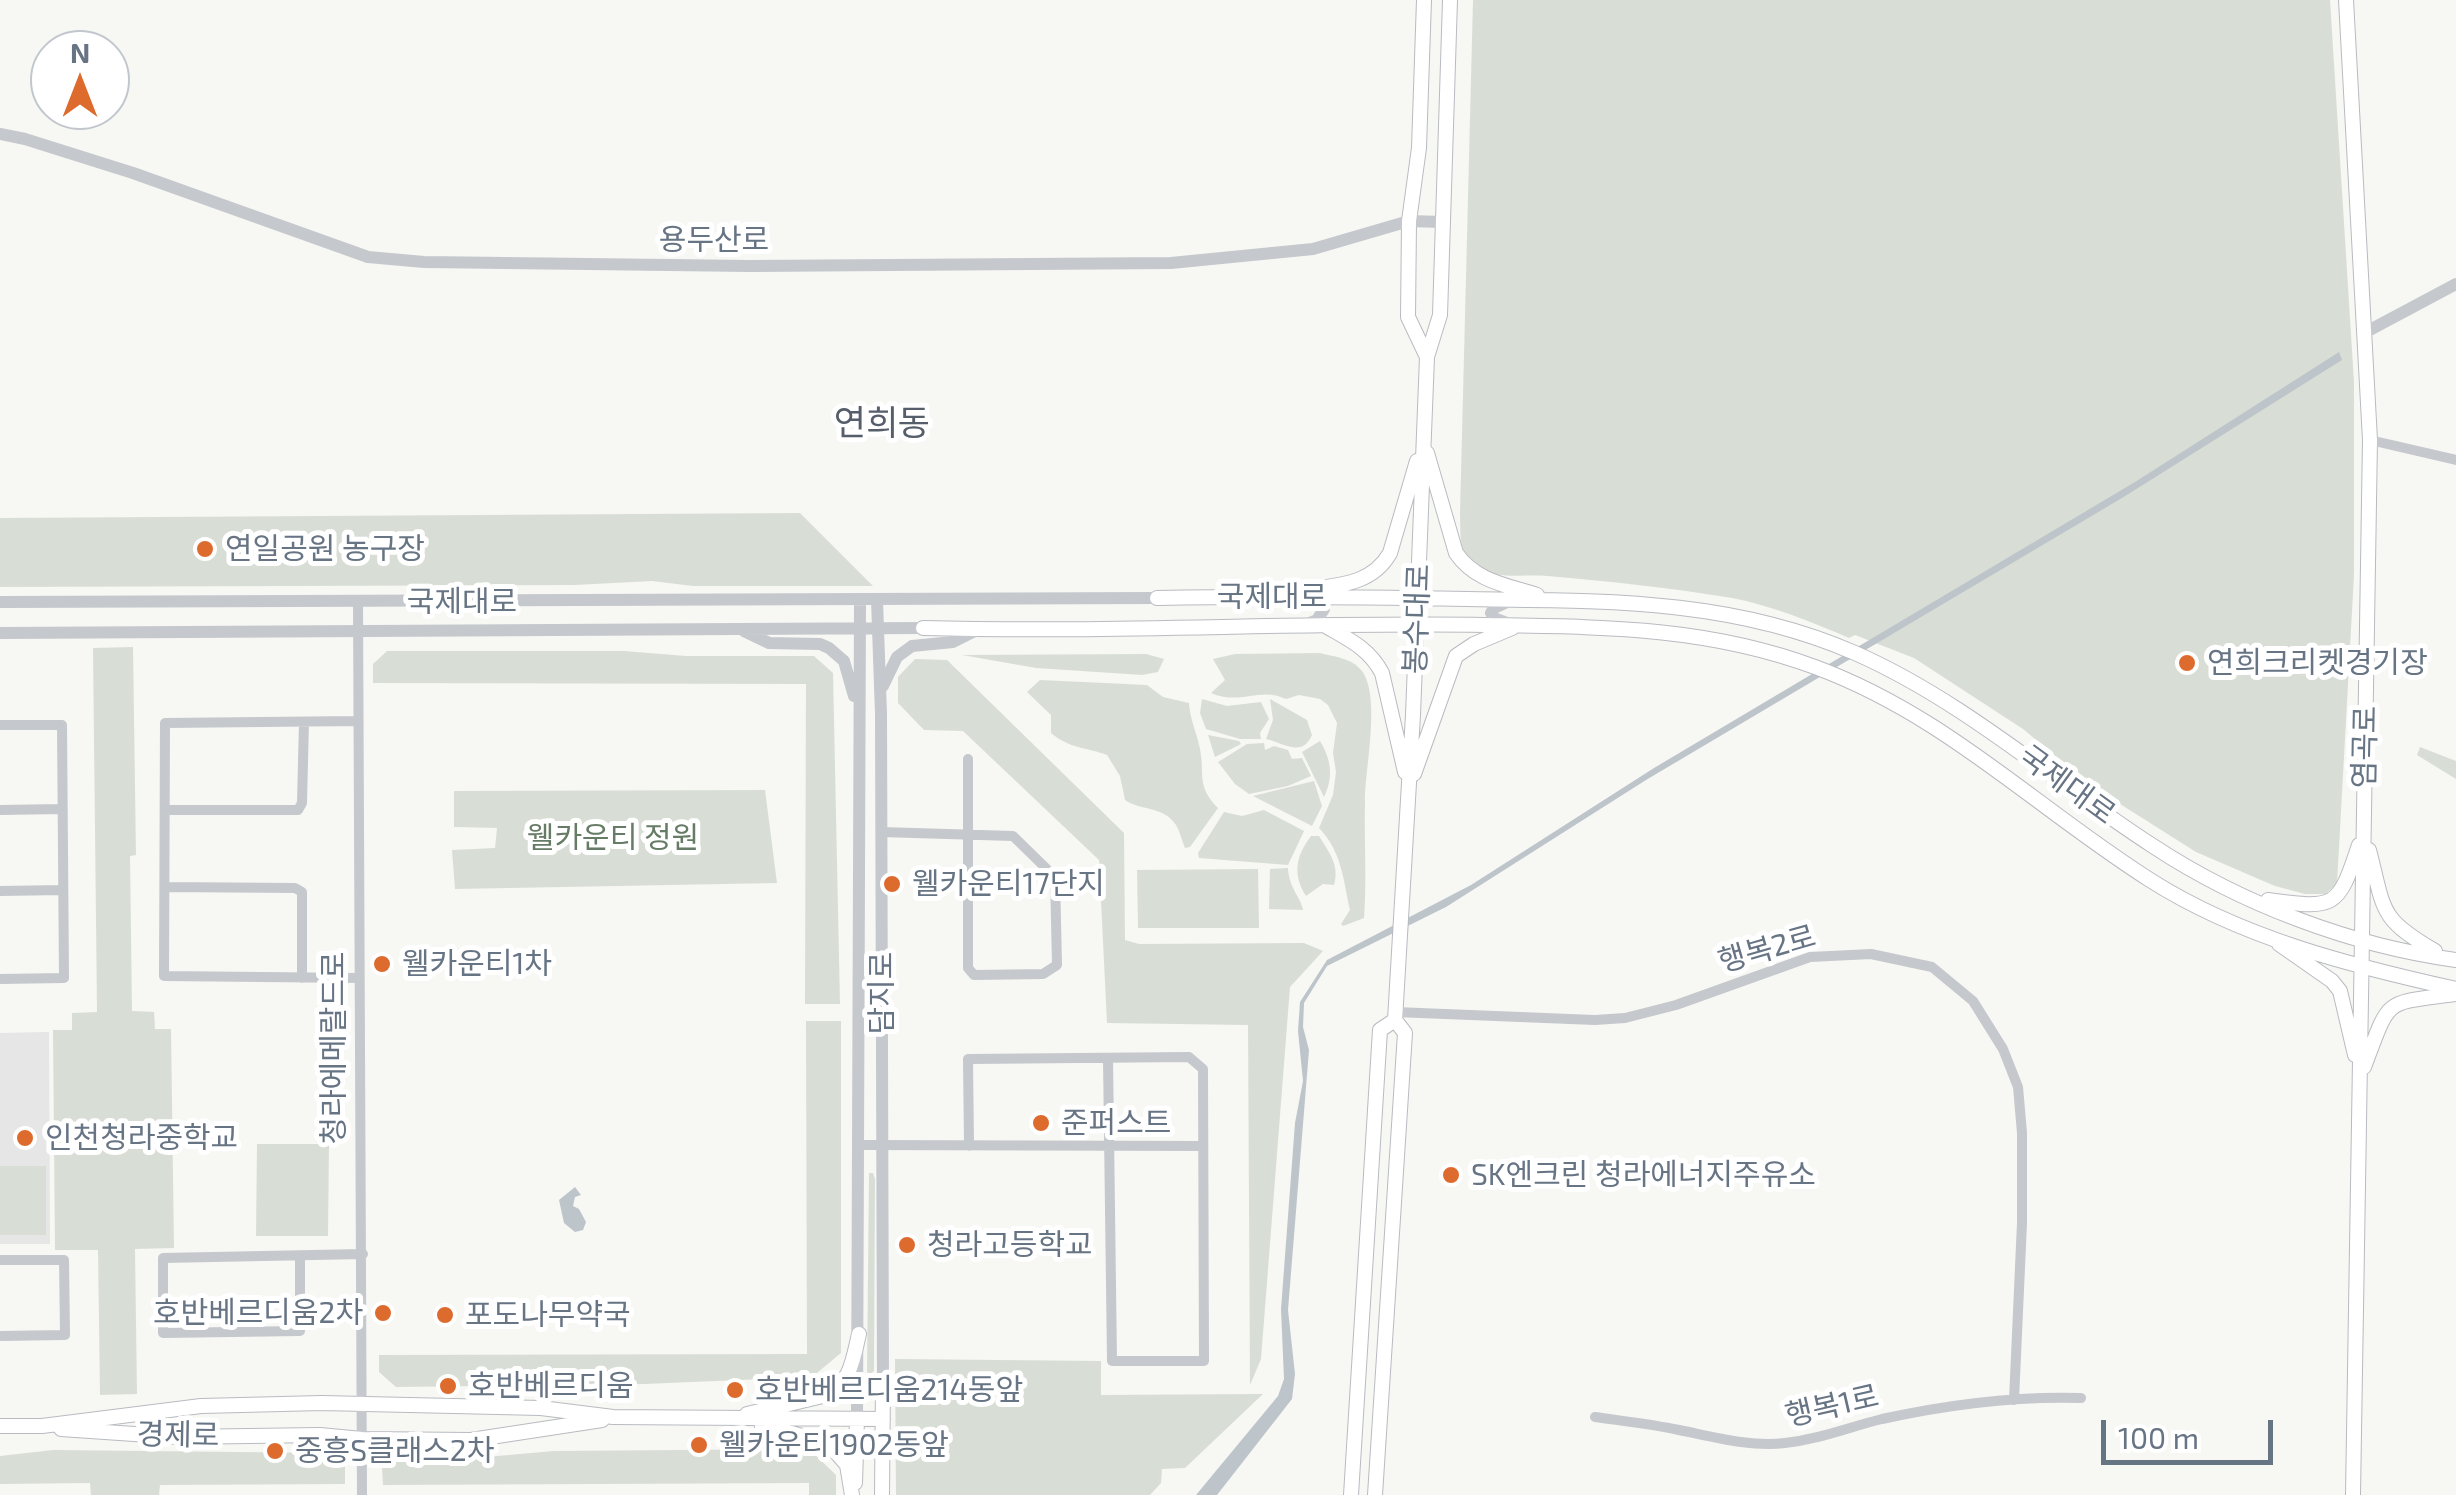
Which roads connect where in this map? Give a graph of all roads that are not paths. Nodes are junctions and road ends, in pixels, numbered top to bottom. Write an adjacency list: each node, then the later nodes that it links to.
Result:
1 (1424, 0): 5 (main road, 봉수대로)
2 (1450, 0): 6 (main road, 봉수대로)
3 (2346, 0): 8 (main road, 염곡로)
4 (0, 134): 5 (street, 용두산로)
5 (1409, 221): 6 (street, 용두산로); 9 (main road, 봉수대로)
6 (1442, 222): 9 (main road, 봉수대로)
7 (2456, 284): 8 (street)
8 (2366, 332): 11 (main road, 염곡로)
9 (1427, 357): 10 (main road, 봉수대로)
10 (1423, 440): 13 (main road); 16 (main road, 봉수대로); 20 (main road)
11 (2370, 440): 12 (street); 44 (main road, 염곡로)
12 (2456, 460)
13 (1270, 597): 14 (main road, 국제대로); 15 (main road, 국제대로)
14 (1309, 597): 16 (main road, 국제대로); 25 (street)
15 (1156, 598): 18 (street, 국제대로)
16 (1417, 598): 19 (main road, 국제대로); 24 (main road, 봉수대로)
17 (860, 600): 18 (street, 국제대로); 22 (street, 국제대로); 30 (street)
18 (877, 600): 28 (street, 담지로)
19 (1521, 600): 20 (main road, 국제대로); 26 (street)
20 (1552, 600): 50 (main road, 국제대로)
21 (0, 602): 22 (street, 국제대로)
22 (358, 602): 33 (street, 청라에메랄드로)
23 (1324, 624): 24 (main road, 국제대로); 25 (main road, 국제대로); 40 (main road)
24 (1417, 624): 26 (main road, 국제대로); 40 (main road, 봉수대로)
25 (1305, 625): 31 (main road, 국제대로)
26 (1516, 626): 40 (main road); 51 (main road, 국제대로)
27 (923, 628): 28 (street, 국제대로); 31 (main road, 국제대로)
28 (878, 629): 30 (street, 국제대로); 35 (street, 담지로)
29 (742, 630): 30 (street, 국제대로); 33 (street, 국제대로); 34 (street)
30 (860, 630): 34 (street)
31 (978, 630): 35 (street)
32 (0, 633): 33 (street, 국제대로)
33 (358, 633): 36 (street, 청라에메랄드로)
34 (858, 711): 35 (street); 62 (street)
35 (881, 714): 45 (street, 담지로)
36 (358, 721): 37 (street); 56 (street, 청라에메랄드로)
37 (304, 722): 43 (street); 43 (street)
38 (0, 725): 41 (street)
39 (968, 760): 46 (street)
40 (1409, 790): 59 (main road, 봉수대로)
41 (62, 809): 42 (street); 48 (street)
42 (0, 810)
43 (165, 810): 47 (street)
44 (2364, 830): 50 (main road); 52 (main road, 염곡로); 53 (main road)
45 (880, 832): 46 (street); 63 (street, 담지로)
46 (966, 834): 46 (street)
47 (164, 887): 55 (street); 55 (street)
48 (63, 890): 49 (street); 57 (street)
49 (0, 891)
50 (2253, 898): 52 (main road, 국제대로)
51 (2266, 936): 54 (main road, 국제대로); 61 (main road)
52 (2363, 941): 53 (main road, 국제대로); 54 (main road, 염곡로)
53 (2452, 960)
54 (2362, 967): 58 (main road, 국제대로); 61 (main road, 염곡로)
55 (302, 978): 56 (street)
56 (359, 978): 67 (street, 청라에메랄드로)
57 (0, 980)
58 (2456, 991): 61 (main road)
59 (1395, 1016): 74 (street, 행복2로); 87 (main road); 88 (main road)
60 (1108, 1058): 64 (street); 65 (street); 66 (street)
61 (2360, 1078): 89 (main road, 염곡로)
62 (859, 1146): 63 (street); 70 (street)
63 (882, 1146): 64 (street); 72 (street, 담지로)
64 (969, 1146): 65 (street)
65 (1110, 1146): 66 (street); 66 (street)
66 (1202, 1146)
67 (363, 1254): 68 (street); 75 (street, 청라에메랄드로)
68 (300, 1256): 68 (street)
69 (0, 1260): 71 (street)
70 (858, 1334): 78 (main road); 79 (street)
71 (0, 1336)
72 (884, 1385): 80 (main road)
73 (2080, 1398): 74 (street, 행복1로)
74 (2014, 1400): 76 (street, 행복1로)
75 (362, 1405): 77 (main road, 경제로); 82 (main road, 경제로); 83 (street, 청라에메랄드로)
76 (1595, 1417)
77 (613, 1418): 78 (main road, 경제로); 83 (main road, 경제로)
78 (726, 1419): 79 (main road, 경제로); 85 (main road)
79 (857, 1419): 80 (main road, 경제로); 85 (main road)
80 (882, 1419): 86 (main road)
81 (0, 1426): 82 (main road, 경제로)
82 (42, 1426): 83 (main road, 경제로)
83 (362, 1439): 84 (street, 청라에메랄드로)
84 (362, 1495)
85 (853, 1495)
86 (882, 1495)
87 (1351, 1495)
88 (1375, 1495)
89 (2352, 1495)

